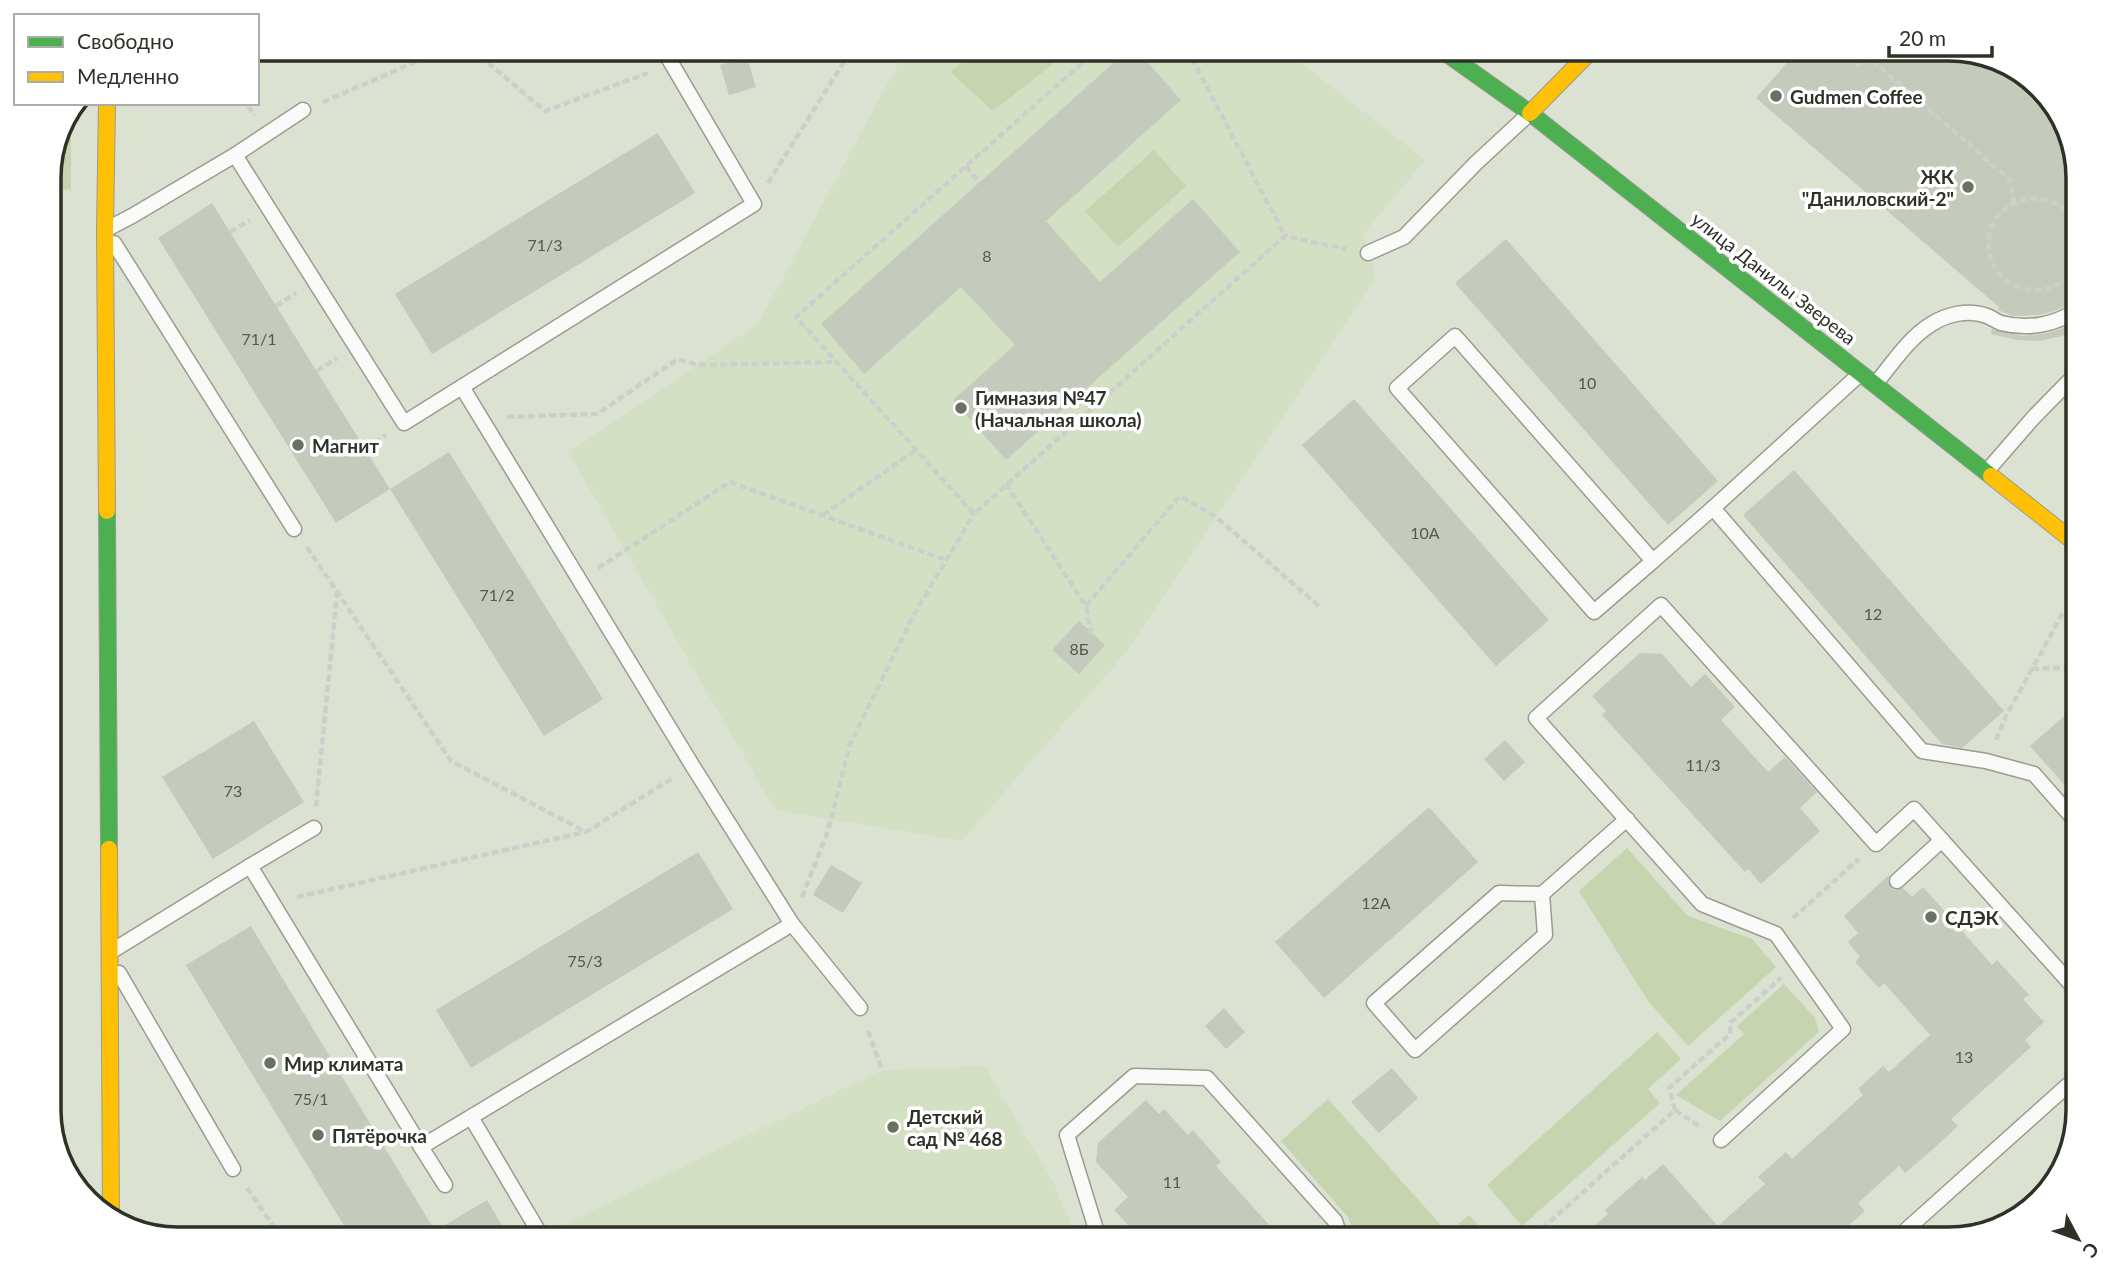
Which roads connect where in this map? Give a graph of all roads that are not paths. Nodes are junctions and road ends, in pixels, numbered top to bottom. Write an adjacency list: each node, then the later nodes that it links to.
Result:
1 (670, 61): 14 (lane)
2 (1457, 61): 6 (street, улица Данилы Зверева)
3 (1581, 61): 6 (street)
4 (107, 105): 8 (street)
5 (303, 110): 7 (lane)
6 (1530, 113): 9 (lane); 11 (street, улица Данилы Зверева)
7 (235, 155): 8 (lane); 14 (lane)
8 (105, 230): 17 (lane); 28 (street)
9 (1368, 253)
10 (2066, 317): 13 (lane)
11 (1861, 373): 13 (street, улица Данилы Зверева); 16 (lane)
12 (2066, 384): 15 (lane)
13 (1875, 385): 15 (street, улица Данилы Зверева)
14 (463, 387): 27 (lane)
15 (1986, 472): 18 (street, улица Данилы Зверева)
16 (1713, 508): 19 (lane); 20 (lane)
17 (294, 529)
18 (2066, 535)
19 (1653, 561): 19 (lane)
20 (2066, 810)
21 (1627, 819): 23 (lane); 26 (lane); 33 (lane)
22 (314, 828): 24 (lane)
23 (1942, 840): 25 (lane); 29 (lane)
24 (250, 866): 28 (lane); 34 (lane)
25 (1897, 881)
26 (1542, 894): 26 (lane)
27 (792, 924): 30 (lane); 32 (lane)
28 (108, 953): 35 (lane); 37 (street)
29 (2066, 979)
30 (860, 1008)
31 (2066, 1087): 41 (lane)
32 (471, 1117): 34 (lane); 38 (lane)
33 (1721, 1140)
34 (421, 1147): 36 (lane)
35 (233, 1169)
36 (444, 1185)
37 (111, 1205)
38 (536, 1227)
39 (1095, 1227): 40 (lane)
40 (1337, 1227)
41 (1909, 1227)

